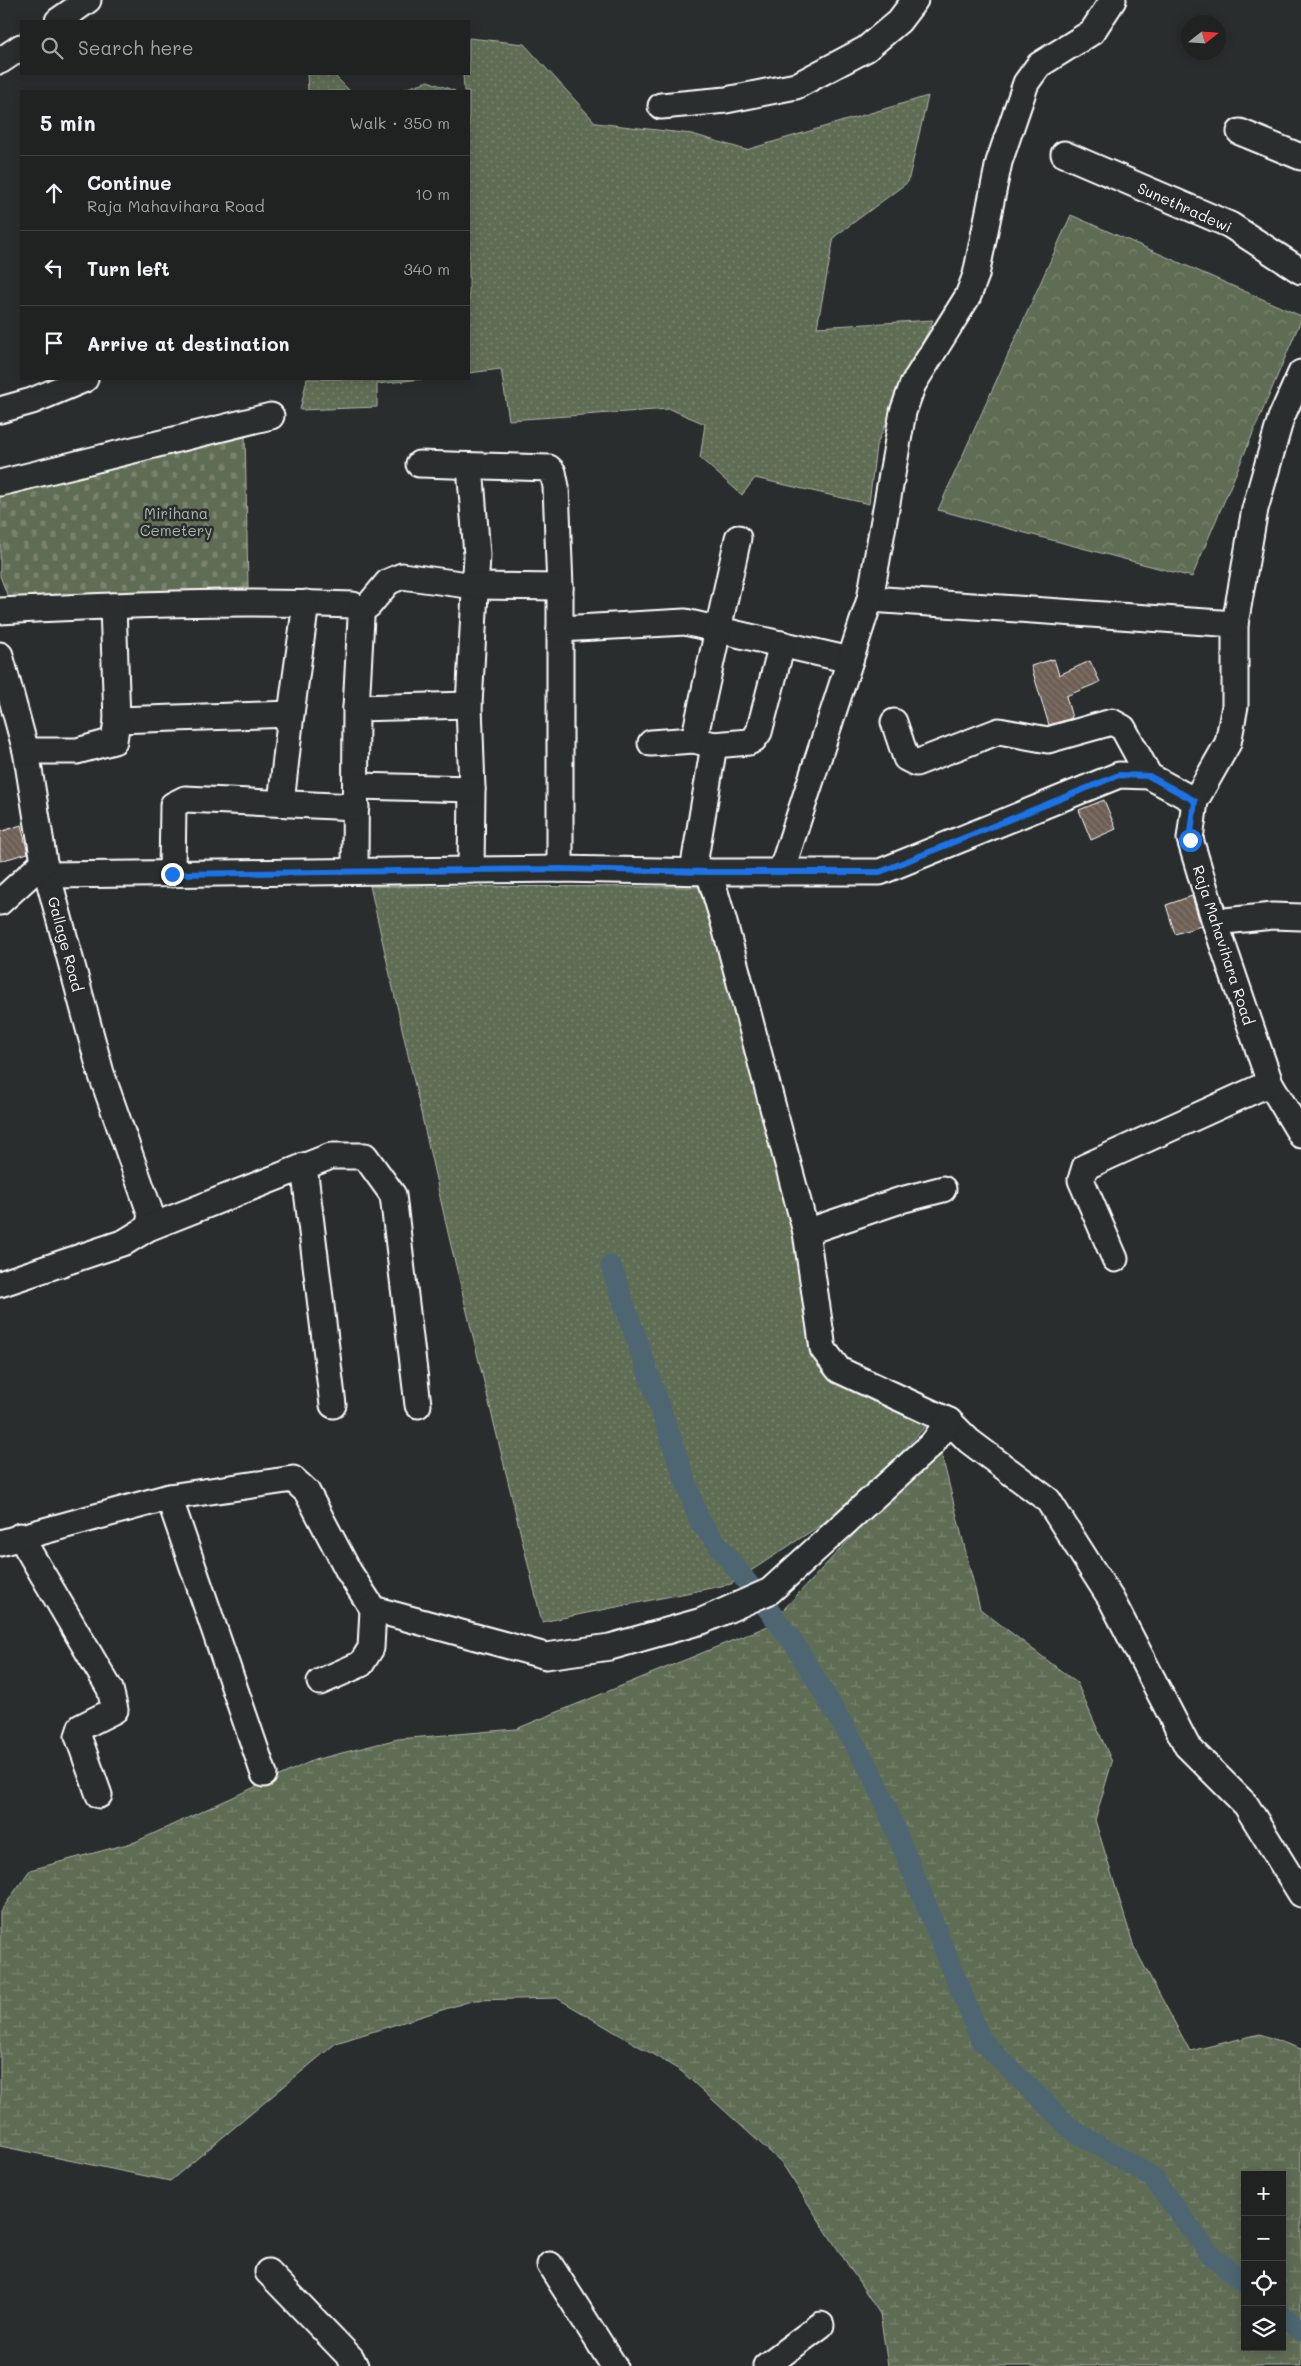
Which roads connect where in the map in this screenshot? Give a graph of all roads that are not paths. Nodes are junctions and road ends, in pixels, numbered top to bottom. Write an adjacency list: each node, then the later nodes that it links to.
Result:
1 (88, 0): 4 (street)
2 (915, 0): 7 (street)
3 (1113, 0): 22 (street)
4 (59, 20)
5 (20, 48): 6 (street)
6 (0, 61)
7 (661, 106)
8 (1240, 132): 10 (street)
9 (1064, 154): 11 (street, Sunethradewi)
10 (1301, 157)
11 (1301, 271)
12 (1301, 373): 27 (street, Raja Mahavihara Road)
13 (83, 380): 14 (street)
14 (0, 410)
15 (271, 416): 18 (street)
16 (419, 464): 17 (street)
17 (470, 466): 20 (street); 21 (street)
18 (0, 483)
19 (738, 538): 29 (street)
20 (475, 586): 21 (street); 26 (street); 33 (street)
21 (560, 587): 28 (street)
22 (870, 599): 27 (street); 32 (street)
23 (306, 603): 24 (street); 26 (street); 35 (street)
24 (114, 606): 25 (street); 36 (street)
25 (0, 611)
26 (360, 611): 34 (street)
27 (1235, 624): 44 (street, Raja Mahavihara Road)
28 (560, 629): 29 (street); 47 (street)
29 (718, 629): 30 (street); 38 (street)
30 (782, 644): 32 (street); 38 (street)
31 (0, 655): 40 (street, Gallage Road)
32 (850, 660): 51 (street)
33 (469, 705): 34 (street); 42 (street)
34 (356, 708): 43 (street)
35 (291, 714): 36 (street); 45 (street)
36 (117, 720): 40 (street)
37 (894, 722): 41 (street)
38 (704, 742): 39 (street); 50 (street)
39 (651, 743)
40 (26, 751): 46 (street, Gallage Road)
41 (1149, 776): 44 (street); 51 (street)
42 (472, 789): 43 (street); 48 (street)
43 (356, 796): 45 (street); 49 (street)
44 (1195, 801): 55 (street, Raja Mahavihara Road)
45 (281, 803): 52 (street)
46 (46, 869): 52 (street); 53 (street); 60 (street, Gallage Road)
47 (560, 869): 48 (street); 50 (street)
48 (471, 870): 49 (street)
49 (355, 871): 52 (street)
50 (701, 872): 51 (street); 61 (street)
51 (781, 872)
52 (172, 874)
53 (0, 902)
54 (1301, 916): 55 (street)
55 (1215, 922): 56 (street, Raja Mahavihara Road)
56 (1270, 1084): 57 (street, Raja Mahavihara Road); 62 (street)
57 (1301, 1135)
58 (304, 1166): 60 (street); 64 (street); 65 (street)
59 (943, 1189): 61 (street)
60 (148, 1228): 63 (street)
61 (806, 1232): 66 (street)
62 (1115, 1259)
63 (0, 1284)
64 (333, 1405)
65 (418, 1405)
66 (949, 1421): 69 (street); 73 (street)
67 (169, 1497): 68 (street); 69 (street); 71 (street)
68 (10, 1540): 72 (street)
69 (373, 1609): 70 (street)
70 (320, 1682)
71 (264, 1774)
72 (99, 1795)
73 (1301, 1894)
74 (550, 2265): 78 (street)
75 (268, 2272): 77 (street)
76 (821, 2325): 79 (street)
77 (355, 2366)
78 (614, 2366)
79 (766, 2366)

